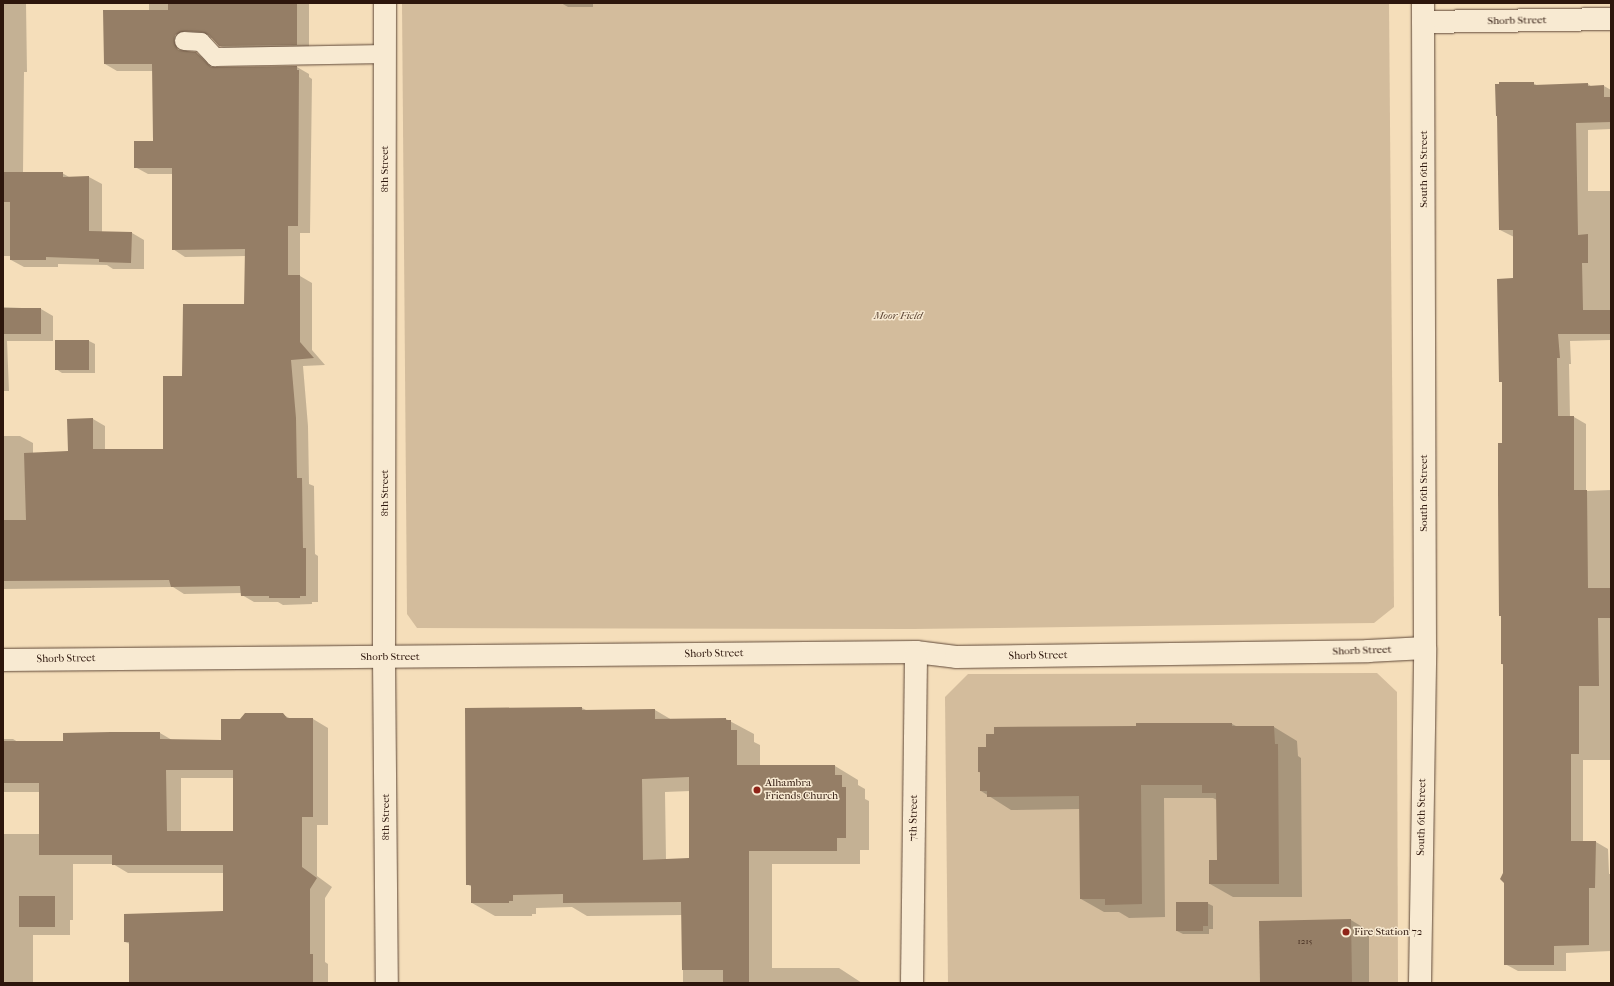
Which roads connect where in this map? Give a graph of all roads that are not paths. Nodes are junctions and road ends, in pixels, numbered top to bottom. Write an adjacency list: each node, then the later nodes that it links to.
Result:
1 (385, 3): 5 (street, 8th Street)
2 (1423, 12): 3 (street, Shorb Street); 6 (street, South 6th Street)
3 (1611, 20)
4 (184, 41): 5 (lane)
5 (385, 54): 8 (street, 8th Street)
6 (1424, 648): 7 (street, Shorb Street); 12 (street, South 6th Street)
7 (916, 652): 8 (street, Shorb Street); 11 (street, 7th Street)
8 (384, 658): 9 (street, Shorb Street); 10 (street, 8th Street)
9 (3, 660)
10 (387, 983)
11 (912, 983)
12 (1420, 983)

